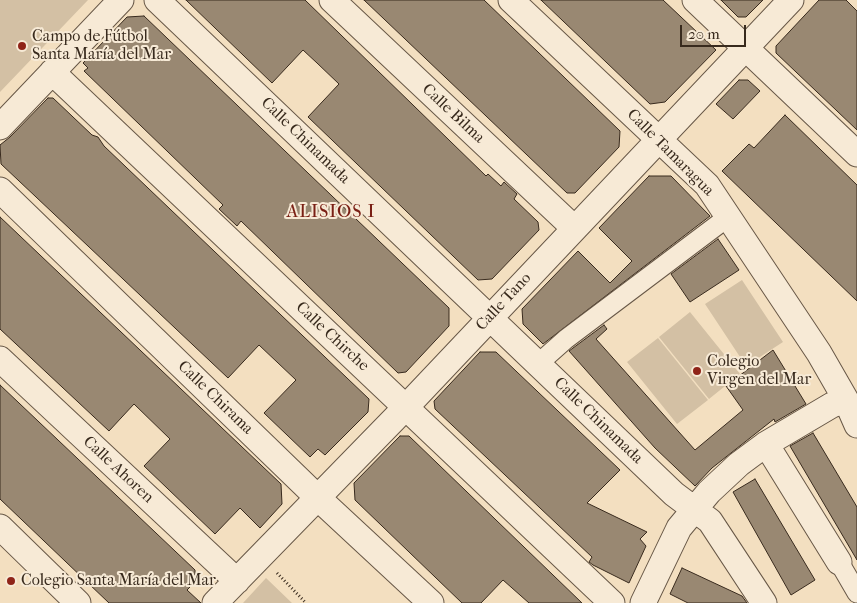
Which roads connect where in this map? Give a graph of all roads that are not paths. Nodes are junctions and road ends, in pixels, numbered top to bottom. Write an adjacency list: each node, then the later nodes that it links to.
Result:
1 (121, 0): 8 (street)
2 (157, 0): 15 (street, Calle Chinamada)
3 (332, 0): 14 (street, Calle Bilma)
4 (511, 0): 10 (street, Calle Tamaragua)
5 (695, 0): 7 (street)
6 (791, 0): 7 (street, Calle Tano)
7 (746, 49): 10 (street, Calle Tano); 11 (street)
8 (52, 72): 9 (street); 19 (street, Calle Chirche)
9 (0, 127)
10 (658, 140): 13 (street, Calle Tamaragua); 14 (street, Calle Tano)
11 (857, 154)
12 (0, 190): 22 (street, Calle Chirama)
13 (728, 217): 17 (street); 18 (street, Calle Tamaragua)
14 (574, 228): 15 (street, Calle Tano)
15 (490, 317): 17 (street, Calle Chinamada); 19 (street, Calle Tano)
16 (0, 358): 26 (street, Calle Ahoren)
17 (539, 364): 23 (street, Calle Chinamada)
18 (853, 388): 20 (street, Calle Tamaragua); 21 (street)
19 (406, 407): 22 (street, Calle Tano); 31 (street, Calle Chirche)
20 (857, 426)
21 (766, 444): 23 (street); 25 (street)
22 (318, 498): 26 (street, Calle Tano); 30 (street, Calle Chirama)
23 (694, 508): 32 (street); 33 (street, Calle Chinamada)
24 (0, 527): 28 (street)
25 (838, 562): 27 (street)
26 (237, 581): 29 (street, Calle Tano)
27 (857, 593)
28 (78, 603)
29 (215, 603)
30 (431, 603)
31 (612, 603)
32 (643, 603)
33 (764, 603)

